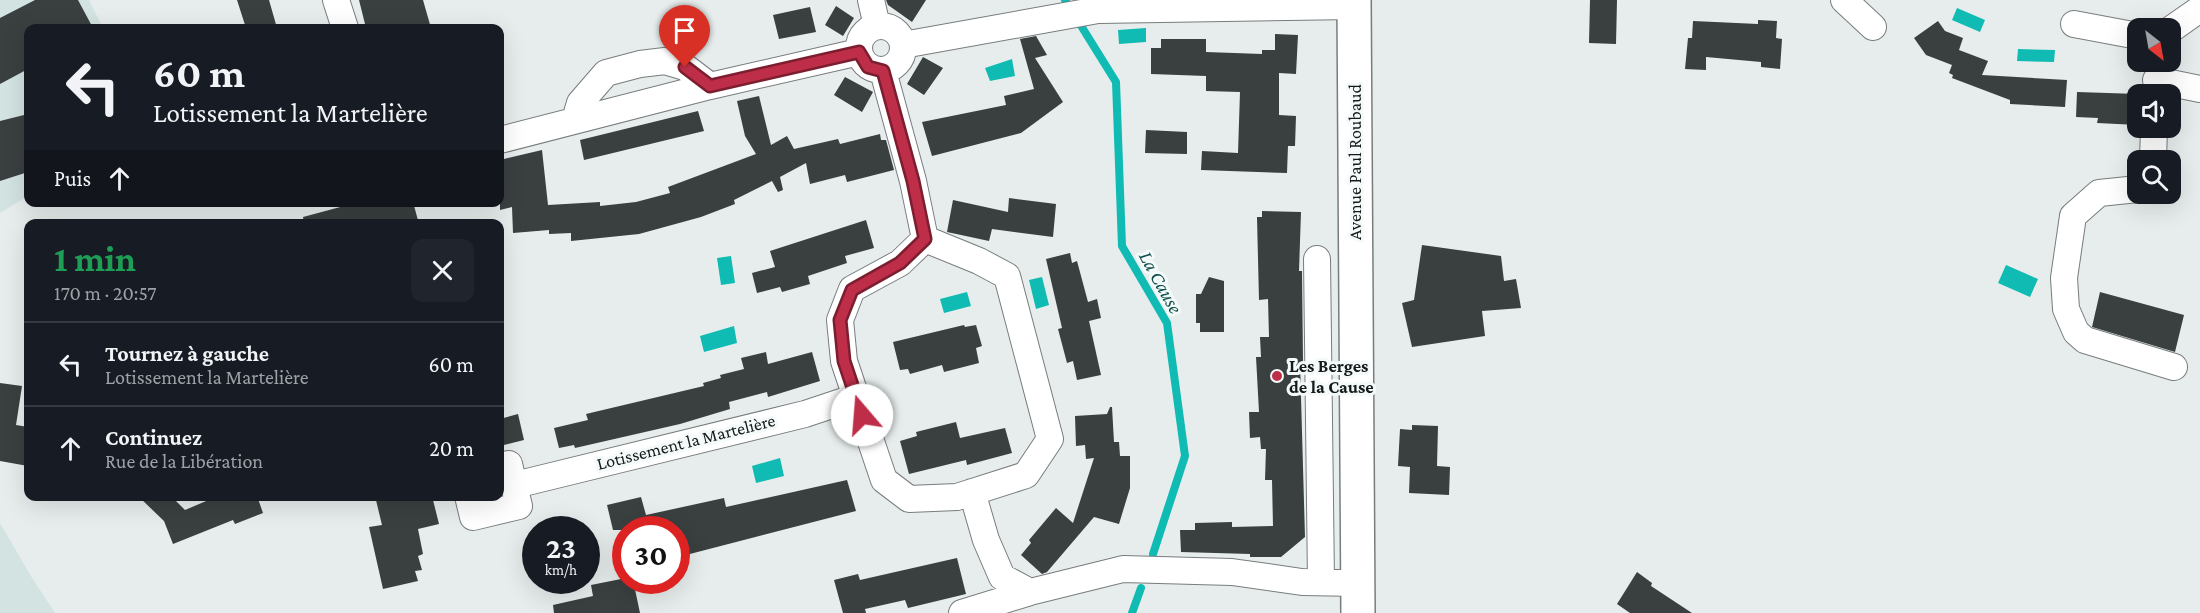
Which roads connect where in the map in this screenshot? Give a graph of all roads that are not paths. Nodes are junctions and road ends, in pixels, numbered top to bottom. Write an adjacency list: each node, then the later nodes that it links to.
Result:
1 (336, 0): 7 (street)
2 (871, 0): 9 (street)
3 (1844, 0): 10 (street)
4 (1354, 3): 12 (street); 23 (street, Avenue Paul Roubaud)
5 (2200, 9): 6 (street)
6 (2181, 22)
7 (344, 24)
8 (2074, 24): 11 (street)
9 (877, 26): 12 (street); 13 (street)
10 (1873, 27)
11 (2127, 34)
12 (903, 45): 14 (street)
13 (859, 52): 14 (street); 16 (street)
14 (883, 71): 21 (street)
15 (2156, 79): 17 (street)
16 (710, 86): 18 (street); 18 (street)
17 (2200, 89)
18 (574, 120): 19 (street)
19 (504, 139)
20 (2127, 190): 25 (street)
21 (925, 239): 26 (street); 28 (street)
22 (1317, 259): 24 (street)
23 (1356, 323): 24 (street); 32 (street, Avenue Paul Roubaud)
24 (1319, 324): 30 (street)
25 (2174, 367)
26 (856, 397): 27 (street, Lotissement la Martelière); 28 (street)
27 (507, 476): 29 (street, Lotissement la Martelière)
28 (972, 492): 31 (street)
29 (469, 501)
30 (1321, 582): 31 (street); 32 (street)
31 (1030, 592): 33 (street)
32 (1358, 598)
33 (962, 613)

